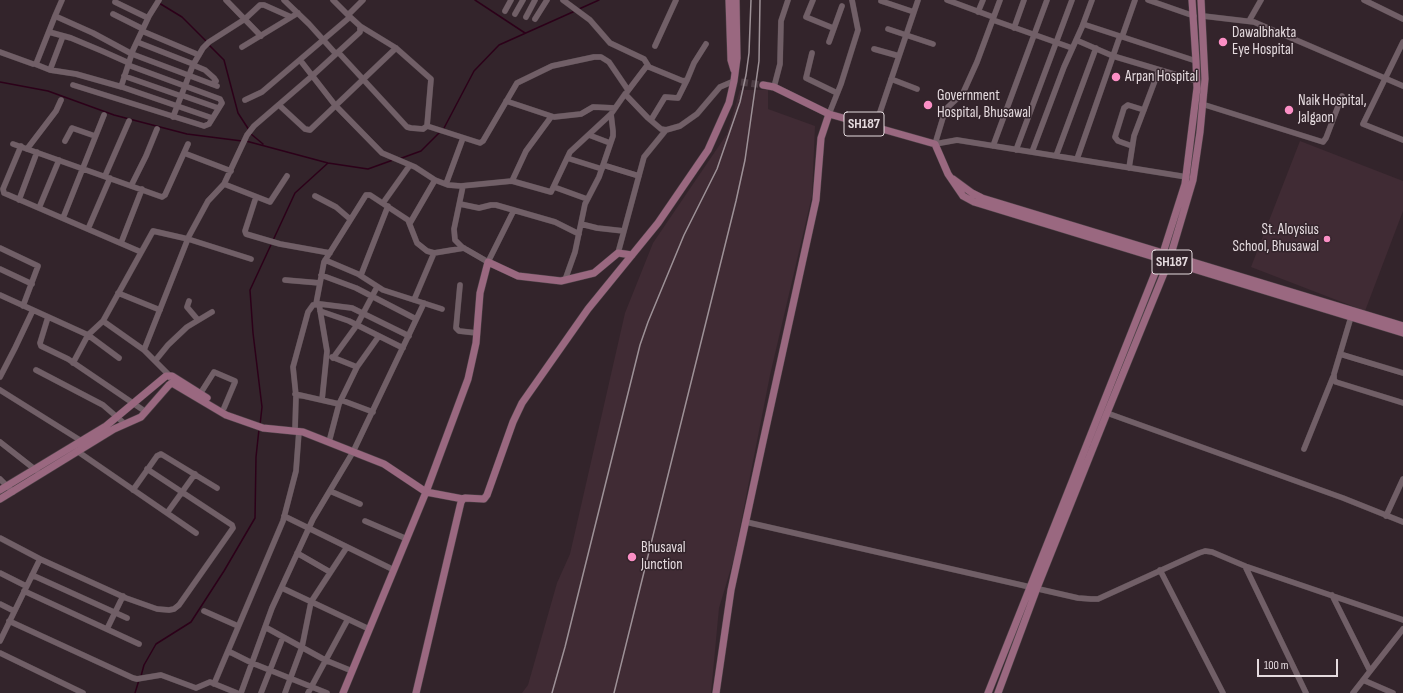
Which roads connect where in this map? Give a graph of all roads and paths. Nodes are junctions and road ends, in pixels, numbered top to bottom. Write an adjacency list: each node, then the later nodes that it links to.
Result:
1 (61, 0): 41 (street)
2 (159, 0): 47 (street)
3 (226, 0): 49 (street)
4 (284, 0): 38 (street)
5 (333, 0): 42 (street)
6 (363, 0): 42 (street)
7 (511, 0): 35 (street)
8 (523, 0): 40 (street)
9 (535, 0): 46 (street)
10 (547, 0): 48 (street)
11 (676, 0): 73 (street)
12 (729, 0): 98 (main road)
13 (736, 0): 98 (main road)
14 (788, 0): 108 (street)
15 (812, 0): 55 (street)
16 (852, 0): 111 (street)
17 (881, 0): 36 (street)
18 (918, 0): 36 (street)
19 (948, 0): 37 (street)
20 (983, 0): 37 (street)
21 (1000, 0): 50 (street)
22 (1024, 0): 56 (street)
23 (1047, 0): 61 (street)
24 (1072, 0): 70 (street)
25 (1092, 0): 53 (street)
26 (1135, 0): 64 (street)
27 (1148, 0): 43 (street)
28 (1192, 0): 43 (main road)
29 (1201, 0): 44 (main road)
30 (1261, 0): 52 (street)
31 (1364, 0): 51 (street)
32 (567, 1): 91 (street)
33 (115, 2): 47 (street)
34 (842, 6): 55 (street)
35 (505, 11)
36 (914, 12): 60 (street)
37 (978, 12): 50 (street)
38 (298, 13): 45 (street); 65 (street)
39 (113, 14): 58 (street)
40 (515, 14)
41 (55, 16): 59 (street); 82 (street)
42 (349, 16): 54 (street); 65 (street)
43 (1194, 16): 87 (main road)
44 (1202, 16): 52 (street); 117 (main road)
45 (291, 17): 49 (street); 63 (street)
46 (526, 17)
47 (148, 18): 58 (street)
48 (535, 18)
49 (245, 19): 63 (street); 83 (street)
50 (993, 19): 56 (street); 144 (street)
51 (1403, 19)
52 (1250, 21): 100 (street)
53 (1083, 24): 64 (street); 66 (street)
54 (360, 26): 75 (street); 80 (street)
55 (833, 28): 68 (street)
56 (1014, 28): 61 (street)
57 (888, 29): 60 (street)
58 (142, 30): 67 (street); 83 (street)
59 (49, 32): 62 (street); 88 (street)
60 (906, 35): 72 (street); 84 (street)
61 (1034, 35): 70 (street); 146 (street)
62 (63, 36): 89 (street); 92 (street)
63 (261, 36): 74 (street)
64 (1121, 37): 85 (street); 87 (street)
65 (324, 40): 80 (street); 86 (street)
66 (1076, 40): 76 (street); 77 (street)
67 (137, 42): 82 (street); 90 (street)
68 (829, 42)
69 (1403, 42): 100 (street)
70 (1056, 43): 76 (street); 149 (street)
71 (706, 44): 101 (street)
72 (933, 44)
73 (655, 46)
74 (242, 47)
75 (396, 48): 97 (street); 132 (street)
76 (1072, 48): 151 (street)
77 (1096, 48): 85 (street); 153 (street)
78 (874, 49): 84 (street)
79 (0, 52): 88 (street)
80 (337, 53): 96 (street); 97 (street)
81 (812, 53): 111 (street)
82 (132, 54): 89 (street); 94 (street)
83 (199, 56): 90 (street)
84 (899, 56): 99 (street)
85 (1113, 56): 93 (street); 156 (street)
86 (300, 60): 96 (street); 115 (street)
87 (1196, 61): 102 (main road)
88 (35, 64): 92 (street)
89 (128, 64): 95 (street); 104 (street)
90 (193, 65): 94 (street); 94 (street)
91 (649, 67): 101 (street); 110 (street)
92 (50, 70): 106 (street)
93 (1160, 70): 102 (street); 123 (street)
94 (189, 75): 104 (street)
95 (124, 76): 106 (street); 112 (street)
96 (312, 76): 118 (street); 119 (street)
97 (363, 79): 119 (street); 132 (street)
98 (737, 79): 135 (street); 197 (main road)
99 (891, 79): 109 (street); 133 (street)
100 (1385, 79): 107 (street); 139 (street)
101 (687, 80): 130 (street)
102 (1197, 81): 165 (main road)
103 (73, 85): 127 (street)
104 (185, 85): 112 (street); 121 (street)
105 (763, 85): 108 (main road, SH187)
106 (121, 86): 120 (street)
107 (1403, 86)
108 (774, 87): 125 (main road, SH187)
109 (917, 89)
110 (627, 92): 116 (street); 122 (street); 130 (street)
111 (837, 93): 125 (street)
112 (181, 96): 120 (street); 121 (street)
113 (1342, 96): 117 (street)
114 (61, 100): 148 (street)
115 (246, 100)
116 (506, 100): 128 (street); 138 (street)
117 (1202, 104): 199 (main road)
118 (279, 105): 119 (street); 161 (street)
119 (335, 105): 157 (street)
120 (177, 106): 127 (street); 129 (street)
121 (218, 108): 129 (street)
122 (615, 108): 124 (street); 128 (street)
123 (1144, 110): 147 (street); 147 (street)
124 (611, 114): 136 (street); 141 (street)
125 (829, 114): 133 (main road, SH187); 297 (main road)
126 (104, 115): 137 (street)
127 (172, 117): 129 (street)
128 (551, 117): 167 (street)
129 (212, 118)
130 (651, 120): 135 (street)
131 (128, 121): 164 (street)
132 (427, 126): 138 (street)
133 (875, 127): 144 (main road, SH187)
134 (157, 129): 170 (street)
135 (666, 130): 163 (street)
136 (589, 134): 141 (street); 154 (street)
137 (95, 136): 140 (street); 159 (street)
138 (463, 138): 169 (street)
139 (1403, 140)
140 (65, 141)
141 (610, 143): 158 (street)
142 (13, 144): 145 (street)
143 (188, 144): 152 (street)
144 (935, 144): 146 (street); 198 (main road, SH187)
145 (21, 146): 148 (street); 177 (street)
146 (993, 146): 149 (street)
147 (1132, 146): 160 (street)
148 (27, 149): 150 (street)
149 (1016, 150): 151 (street)
150 (37, 152): 155 (street); 177 (street)
151 (1032, 152): 153 (street)
152 (184, 153): 161 (street); 173 (street)
153 (1056, 156): 156 (street)
154 (567, 158): 158 (street); 172 (street)
155 (59, 160): 159 (street); 180 (street)
156 (1077, 160): 160 (street)
157 (410, 165): 166 (street); 179 (street)
158 (602, 167): 163 (street); 176 (street)
159 (82, 168): 164 (street); 182 (street)
160 (1129, 168): 165 (street)
161 (231, 170): 168 (street)
162 (287, 176): 175 (street)
163 (639, 176): 187 (street)
164 (107, 177): 170 (street); 186 (street)
165 (1187, 177): 198 (main road)
166 (435, 180): 169 (street); 184 (street)
167 (512, 181): 171 (street); 172 (street)
168 (224, 184): 175 (street); 189 (street)
169 (446, 184): 171 (street)
170 (131, 186): 173 (street)
171 (463, 186): 178 (street)
172 (554, 187): 176 (street)
173 (142, 189): 190 (street)
174 (315, 196): 183 (street)
175 (256, 197): 194 (street)
176 (588, 199): 185 (street)
177 (19, 200): 180 (street)
178 (460, 204): 181 (street); 191 (street)
179 (386, 205): 183 (street); 184 (street); 205 (street)
180 (39, 208): 182 (street)
181 (514, 210): 188 (street); 202 (street)
182 (63, 218): 186 (street)
183 (350, 219): 194 (street)
184 (410, 223): 195 (street)
185 (581, 224): 187 (street); 188 (street)
186 (88, 229): 190 (street)
187 (624, 231): 196 (street)
188 (579, 234): 207 (street)
189 (188, 239): 193 (street); 200 (street); 222 (street)
190 (121, 243): 193 (street)
191 (464, 248): 195 (street); 202 (street)
192 (0, 249): 209 (street)
193 (141, 252): 212 (street)
194 (330, 253): 201 (street)
195 (434, 253): 215 (street)
196 (618, 253): 197 (main road); 207 (main road)
197 (632, 255): 291 (main road)
198 (1162, 256): 199 (main road, SH187); 234 (main road)
199 (1170, 258): 227 (main road, SH187); 232 (main road, SH187); 239 (main road)
200 (251, 259)
201 (325, 260): 204 (street); 205 (street)
202 (488, 262): 207 (main road); 233 (main road)
203 (0, 269): 209 (street)
204 (321, 275): 208 (street); 214 (street)
205 (360, 276): 211 (street)
206 (285, 280): 208 (street)
207 (565, 280)
208 (320, 283): 218 (street)
209 (32, 284): 219 (street)
210 (460, 285): 233 (street)
211 (377, 287): 214 (street); 215 (street)
212 (118, 293): 222 (street); 230 (street)
213 (0, 295): 219 (street)
214 (373, 297): 225 (street); 228 (street)
215 (414, 300): 217 (street)
216 (189, 301): 229 (street)
217 (424, 303): 220 (street); 228 (street)
218 (317, 304): 223 (street); 225 (street); 257 (street)
219 (23, 306): 221 (street)
220 (442, 309)
221 (33, 310): 226 (street); 252 (street)
222 (160, 310): 241 (street)
223 (320, 311): 231 (street); 243 (street)
224 (212, 312): 229 (street)
225 (364, 314): 231 (street); 238 (street)
226 (48, 317): 236 (street); 247 (street)
227 (1351, 317): 235 (main road, SH187); 242 (street)
228 (416, 319): 238 (street)
229 (198, 320): 246 (street)
230 (103, 321): 236 (street); 241 (street)
231 (357, 325): 237 (street); 245 (street)
232 (1403, 326)
233 (477, 333): 288 (main road)
234 (1130, 333): 239 (main road); 312 (main road)
235 (1403, 333)
236 (88, 336): 244 (street); 247 (street)
237 (378, 336): 240 (street); 248 (street)
238 (408, 336): 240 (street)
239 (1138, 336): 266 (main road)
240 (403, 348): 265 (street)
241 (144, 350): 246 (street)
242 (1340, 354): 250 (street); 253 (street)
243 (327, 355): 245 (street); 258 (street)
244 (119, 358)
245 (333, 358): 248 (street)
246 (154, 361): 251 (street)
247 (73, 363): 260 (street)
248 (357, 367): 259 (street)
249 (36, 370): 267 (street)
250 (1403, 373)
251 (169, 375): 254 (street); 256 (main road); 260 (main road)
252 (0, 377)
253 (1333, 377): 261 (street); 274 (street)
254 (173, 384): 262 (main road); 264 (main road)
255 (0, 390): 273 (street)
256 (200, 394): 262 (main road); 263 (street)
257 (295, 394): 258 (street); 270 (street)
258 (322, 400): 259 (street)
259 (340, 402): 265 (street); 272 (street)
260 (134, 403): 264 (street); 267 (main road)
261 (1403, 403)
262 (212, 404): 263 (main road); 268 (main road)
263 (224, 408): 268 (main road)
264 (146, 412): 269 (main road)
265 (373, 412): 276 (street)
266 (1107, 413): 295 (street); 312 (main road)
267 (118, 416): 269 (street); 273 (main road)
268 (235, 417): 270 (main road)
269 (126, 424): 273 (main road)
270 (297, 430): 272 (main road); 294 (street)
271 (0, 442): 278 (street)
272 (329, 442): 276 (main road)
273 (84, 443): 275 (main road); 278 (main road)
274 (1304, 448)
275 (77, 451): 278 (main road); 286 (street)
276 (353, 452): 287 (street); 288 (main road)
277 (147, 469): 279 (street); 286 (street); 289 (street)
278 (38, 471): 284 (main road)
279 (195, 474): 283 (street); 289 (street)
280 (0, 479): 284 (street)
281 (1403, 479): 282 (street)
282 (1401, 486): 295 (street)
283 (217, 488)
284 (11, 489): 285 (main road); 290 (main road)
285 (0, 490)
286 (133, 490): 293 (street)
287 (330, 491): 292 (street); 299 (street)
288 (426, 492): 291 (main road); 302 (main road)
289 (182, 493): 293 (street); 316 (street)
290 (0, 499)
291 (463, 499): 357 (main road)
292 (360, 504)
293 (167, 513): 300 (street)
294 (284, 516): 299 (street); 326 (street)
295 (1386, 516): 298 (street)
296 (365, 521): 302 (street)
297 (746, 522): 312 (street); 358 (main road)
298 (1403, 522)
299 (309, 528): 303 (street); 304 (street)
300 (196, 533)
301 (0, 538): 305 (street)
302 (407, 539): 307 (main road)
303 (348, 547): 307 (street); 310 (street)
304 (297, 553): 310 (street); 313 (street)
305 (40, 559): 311 (street); 316 (street)
306 (1245, 566): 308 (street); 315 (street); 361 (street)
307 (394, 570): 329 (main road)
308 (1160, 570): 312 (street); 360 (street)
309 (0, 572): 314 (street)
310 (330, 572): 317 (street)
311 (32, 575): 314 (street); 321 (street)
312 (1033, 587): 348 (main road); 359 (main road)
313 (282, 588): 317 (street); 327 (street)
314 (25, 589): 319 (street); 328 (street)
315 (1332, 595): 324 (street); 342 (street)
316 (123, 596): 321 (street)
317 (311, 602): 323 (street); 335 (street)
318 (0, 604): 319 (street)
319 (14, 611): 325 (street)
320 (204, 611): 326 (street)
321 (115, 612): 322 (street); 328 (street)
322 (127, 618)
323 (348, 619): 329 (street); 338 (street)
324 (1403, 620)
325 (9, 622): 331 (street); 347 (street)
326 (238, 626): 336 (street)
327 (265, 627): 332 (street); 339 (street)
328 (107, 629): 334 (street)
329 (369, 629): 341 (main road)
330 (1403, 629): 342 (street)
331 (1, 634): 333 (street)
332 (283, 637): 335 (street); 340 (street)
333 (0, 641)
334 (138, 644)
335 (302, 647): 338 (street); 343 (street)
336 (228, 651): 339 (street); 345 (street)
337 (0, 653): 349 (street)
338 (325, 660): 341 (street); 346 (street)
339 (252, 663): 340 (street); 351 (street)
340 (270, 670): 343 (street); 352 (street)
341 (352, 671): 356 (main road)
342 (1370, 671): 344 (street)
343 (290, 679): 346 (street); 353 (street)
344 (1363, 680): 362 (street); 363 (street)
345 (214, 684): 347 (street); 350 (street)
346 (311, 687): 354 (street); 355 (street)
347 (196, 690)
348 (990, 692)
349 (83, 693)
350 (237, 693)
351 (241, 693)
352 (261, 693)
353 (285, 693)
354 (308, 693)
355 (327, 693)
356 (343, 693)
357 (416, 693)
358 (716, 693)
359 (998, 693)
360 (1223, 693)
361 (1306, 693)
362 (1353, 693)
363 (1393, 693)

